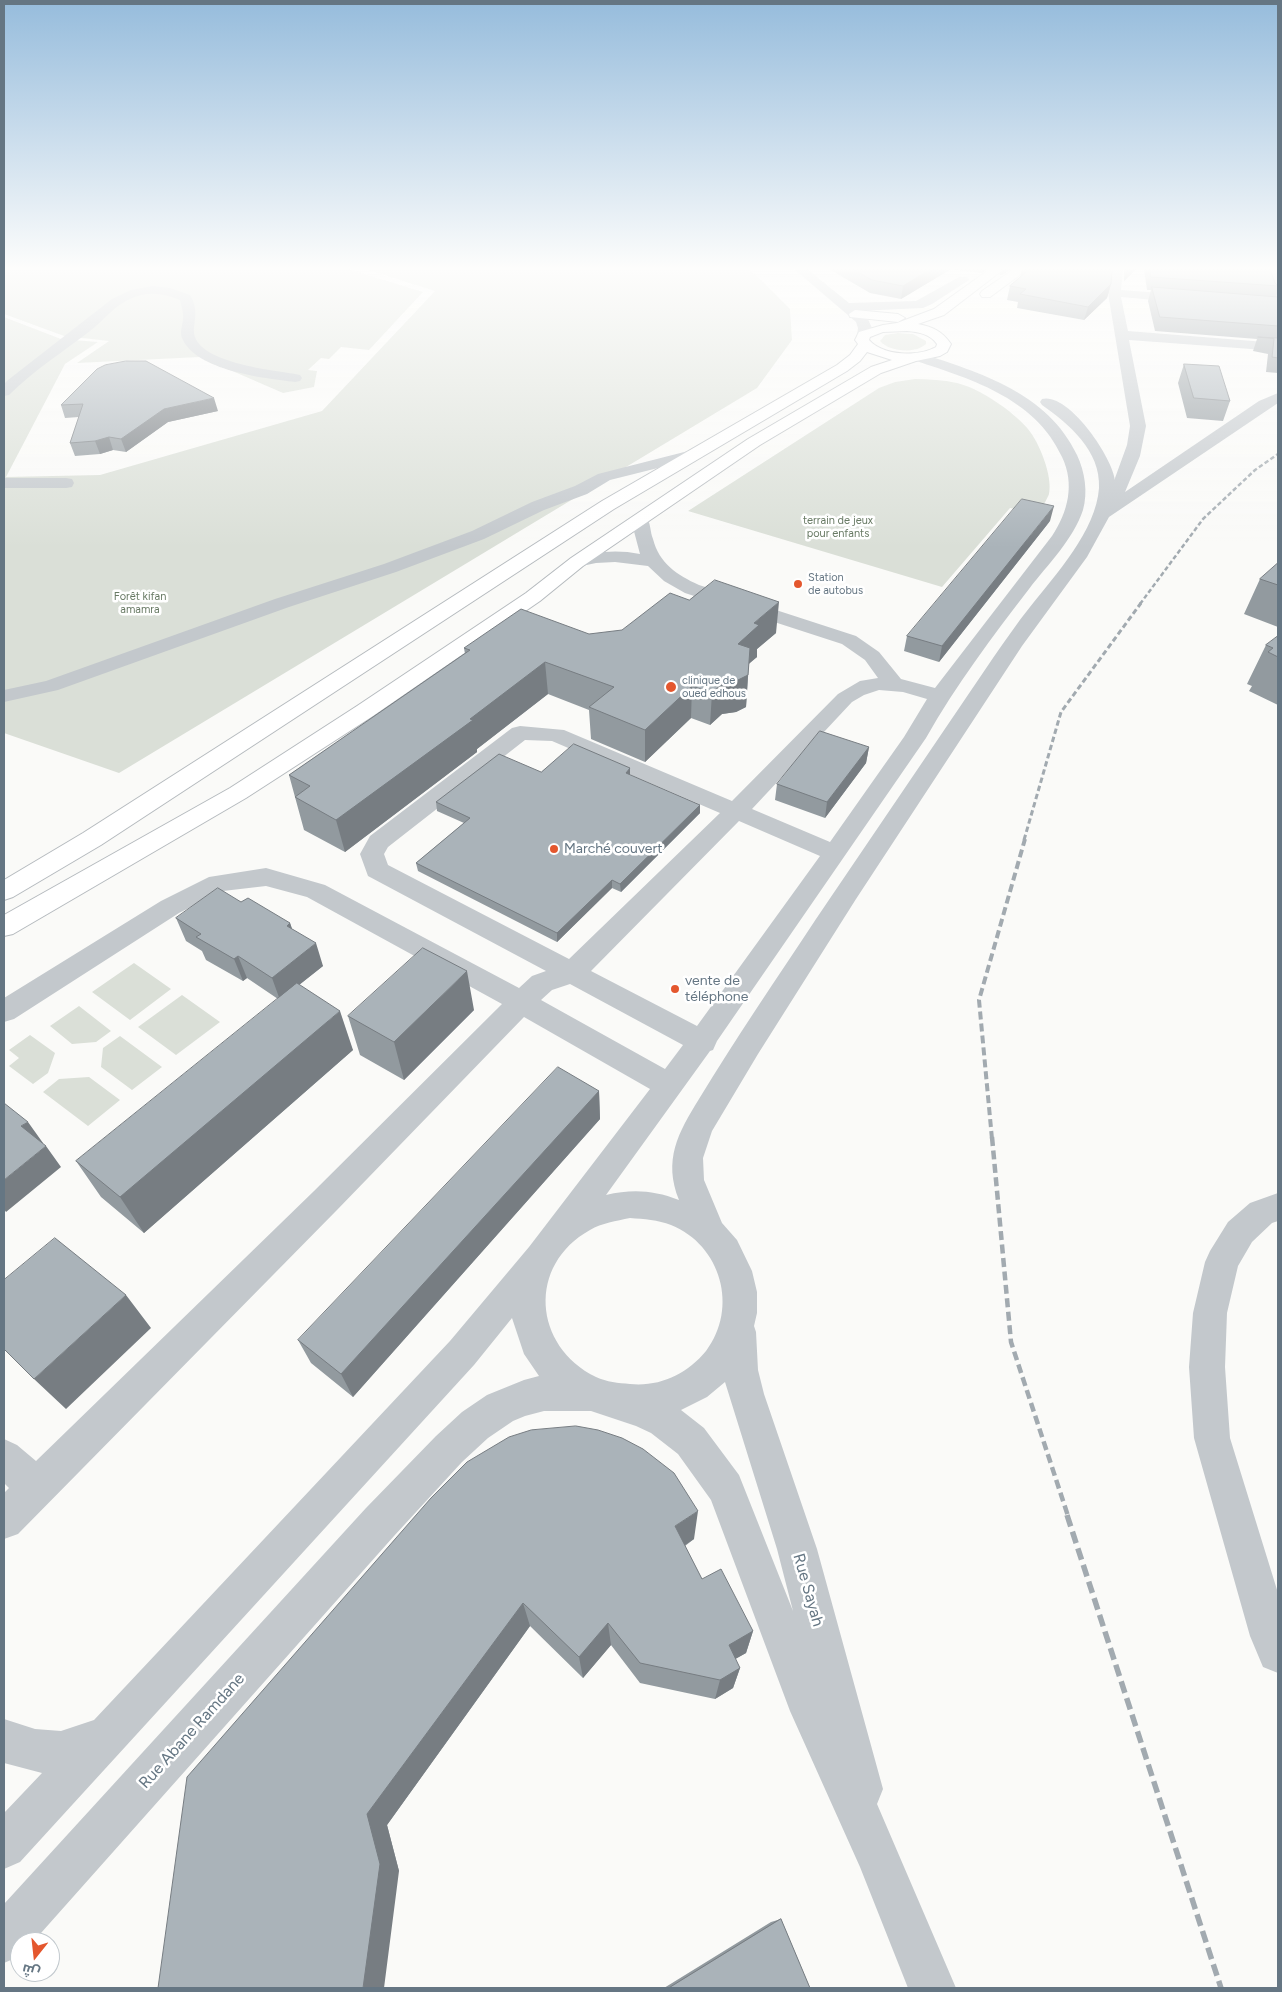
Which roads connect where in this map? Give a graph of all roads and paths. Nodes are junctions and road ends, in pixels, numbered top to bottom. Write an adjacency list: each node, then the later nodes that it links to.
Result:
1 (39, 362): 9 (street)
2 (222, 362): 8 (street)
3 (850, 362): 12 (main road)
4 (900, 362): 17 (main road)
5 (929, 362): 22 (street)
6 (979, 362): 13 (street)
7 (1126, 362): 11 (street)
8 (295, 378)
9 (4, 392)
10 (1278, 397): 16 (street)
11 (1134, 449): 13 (street); 16 (street)
12 (696, 454): 21 (street); 25 (main road)
13 (1103, 468): 16 (street)
14 (4, 483): 15 (street)
15 (66, 483)
16 (1102, 515): 33 (street)
17 (640, 520): 18 (main road); 19 (street)
18 (577, 562): 19 (street); 26 (main road)
19 (654, 562): 20 (street)
20 (894, 684): 22 (street); 23 (street)
21 (4, 696)
22 (940, 696): 24 (street)
23 (735, 812): 24 (street); 27 (street); 27 (street)
24 (835, 853): 30 (street)
25 (4, 891)
26 (4, 927)
27 (572, 973): 28 (street); 30 (street)
28 (521, 1002): 29 (street); 31 (street); 38 (street)
29 (4, 1011)
30 (703, 1042): 31 (street)
31 (670, 1086): 34 (street)
32 (1278, 1206): 40 (street)
33 (710, 1233): 34 (street); 35 (street)
34 (546, 1249): 36 (street); 41 (street)
35 (738, 1326): 36 (street); 44 (street, Rue Sayah)
36 (601, 1398): 44 (street, Rue Sayah); 45 (street, Rue Abane Ramdane)
37 (4, 1458): 38 (street)
38 (37, 1487): 39 (street)
39 (4, 1520)
40 (1278, 1652)
41 (110, 1736): 42 (street); 43 (street)
42 (4, 1741)
43 (4, 1846)
44 (878, 1856): 46 (street, Rue Sayah)
45 (4, 1939)
46 (932, 1988)

